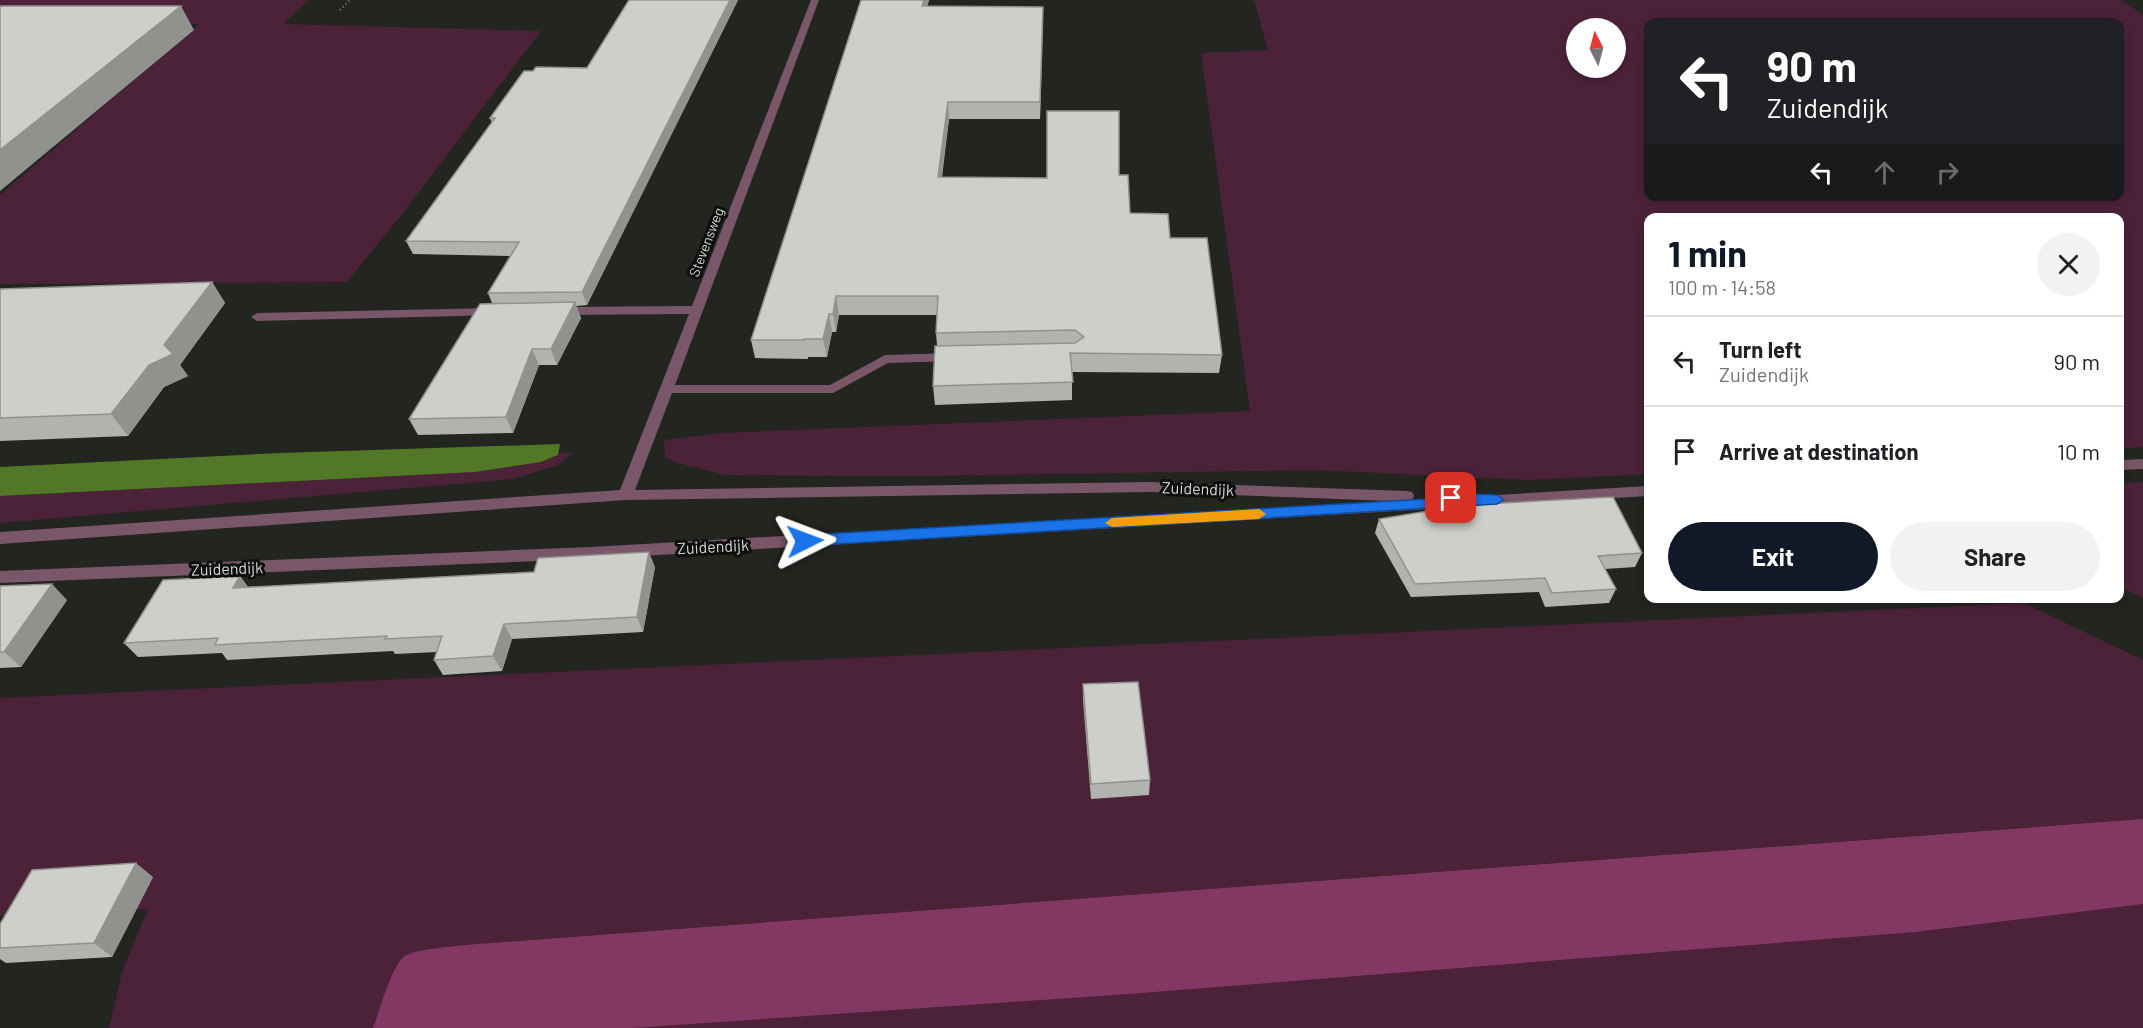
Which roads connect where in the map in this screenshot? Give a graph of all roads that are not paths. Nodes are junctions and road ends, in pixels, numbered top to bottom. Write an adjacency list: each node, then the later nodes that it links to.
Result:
1 (815, 0): 2 (street, Stevensweg)
2 (695, 310): 3 (street); 7 (street, Stevensweg)
3 (538, 311)
4 (502, 312): 5 (street)
5 (257, 317)
6 (968, 357): 7 (street)
7 (666, 389): 11 (street, Stevensweg)
8 (2143, 464): 9 (street)
9 (2124, 465)
10 (1644, 491): 12 (street, Zuidendijk)
11 (626, 495): 12 (street, Zuidendijk); 13 (street, Zuidendijk)
12 (1497, 500): 14 (street, Zuidendijk)
13 (0, 538)
14 (0, 577)

